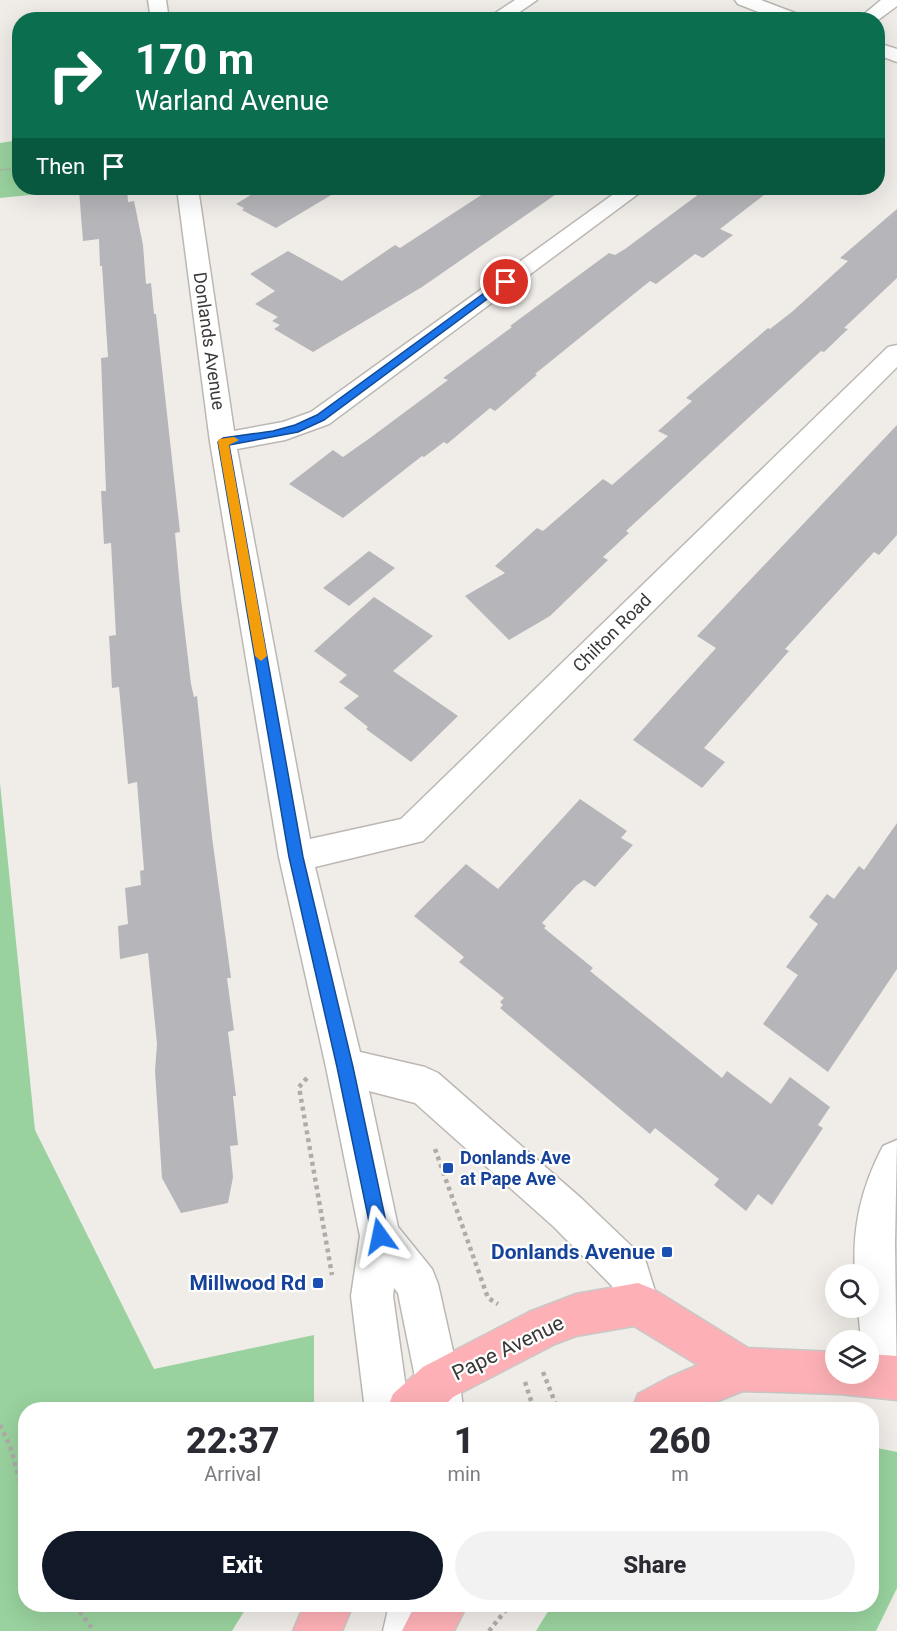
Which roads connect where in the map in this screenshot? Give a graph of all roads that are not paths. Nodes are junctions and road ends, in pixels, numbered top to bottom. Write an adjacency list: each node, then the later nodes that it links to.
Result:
1 (528, 0): 4 (street)
2 (744, 0): 5 (street)
3 (893, 0): 6 (street)
4 (508, 12)
5 (776, 12)
6 (877, 12)
7 (188, 195): 10 (street, Donlands Avenue)
8 (625, 195): 10 (street)
9 (897, 353): 11 (street, Chilton Road)
10 (223, 442): 11 (street, Donlands Avenue)
11 (296, 857): 12 (street, Donlands Avenue)
12 (342, 1052): 14 (street, Donlands Avenue); 15 (street)
13 (897, 1160): 18 (street)
14 (380, 1236): 19 (street, Donlands Avenue); 20 (street, Donlands Avenue)
15 (638, 1304): 16 (main road); 19 (main road, Pape Avenue)
16 (743, 1369): 17 (main road); 21 (main road)
17 (825, 1373)
18 (891, 1377)
19 (429, 1401)
20 (386, 1402)
21 (668, 1402)
22 (411, 1612): 24 (street)
23 (438, 1612): 25 (main road)
24 (407, 1631)
25 (426, 1631)

